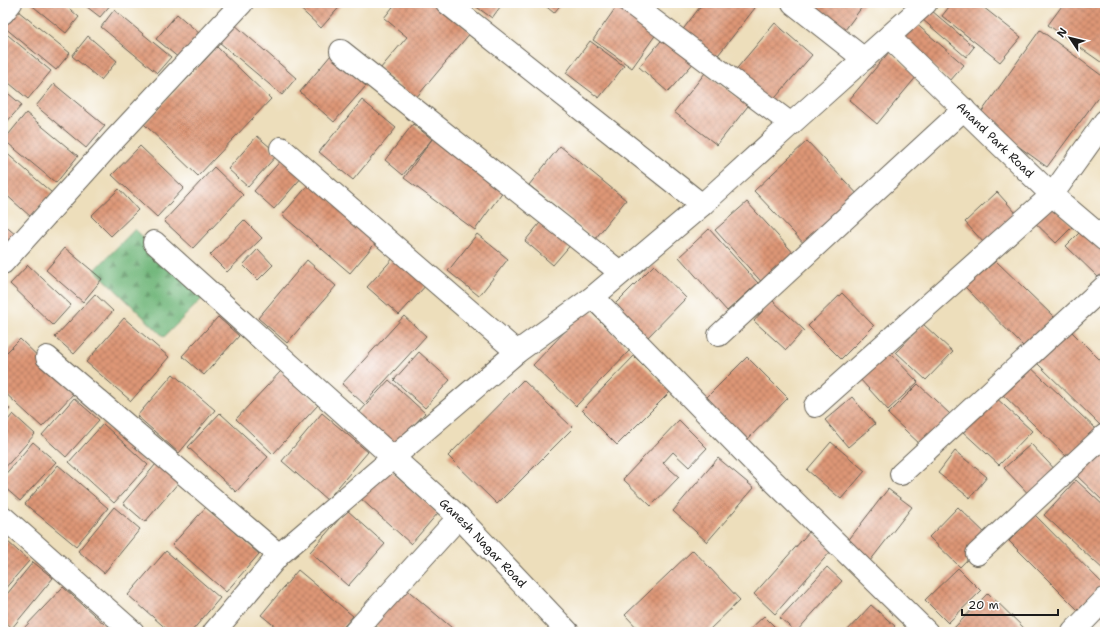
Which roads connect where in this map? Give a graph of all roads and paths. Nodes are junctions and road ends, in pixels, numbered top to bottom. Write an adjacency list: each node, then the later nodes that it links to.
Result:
1 (11, 3): 7 (street)
2 (242, 3): 19 (street)
3 (446, 3): 16 (street)
4 (630, 3): 13 (street)
5 (793, 3): 10 (street)
6 (926, 3): 8 (street)
7 (3, 14)
8 (889, 37): 10 (street); 11 (street, Anand Park Road)
9 (341, 51): 20 (street)
10 (864, 58): 13 (street)
11 (964, 110): 15 (street, Anand Park Road); 23 (street)
12 (1105, 121): 15 (street)
13 (791, 124): 16 (street)
14 (281, 148): 24 (street)
15 (1052, 195): 17 (street, Anand Park Road); 26 (street)
16 (702, 205): 20 (street)
17 (1105, 240)
18 (154, 242): 28 (street, Ganesh Nagar Road)
19 (3, 262)
20 (621, 273): 22 (street)
21 (1105, 286): 29 (street)
22 (593, 298): 24 (street); 39 (street)
23 (719, 335)
24 (517, 352): 28 (street)
25 (47, 358): 33 (street)
26 (815, 406)
27 (1105, 435): 32 (street)
28 (393, 458): 31 (street, Ganesh Nagar Road); 33 (street)
29 (901, 474)
30 (3, 517): 35 (street)
31 (459, 517): 37 (street); 38 (street, Ganesh Nagar Road)
32 (977, 554)
33 (279, 555): 36 (street)
34 (1105, 599): 40 (street)
35 (133, 632)
36 (214, 632)
37 (355, 632)
38 (568, 632)
39 (927, 632)
40 (1073, 632)

